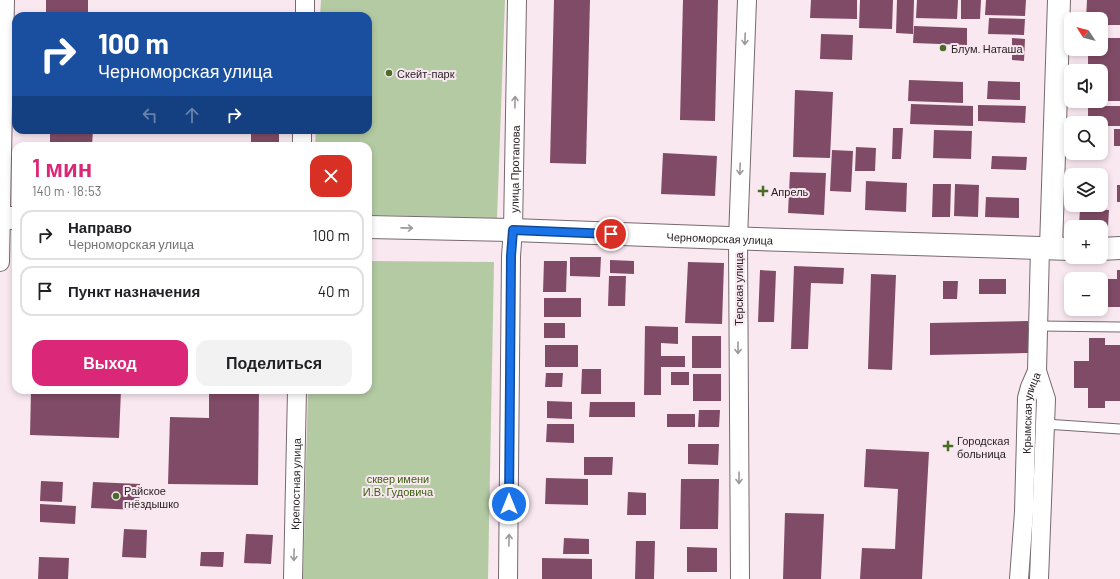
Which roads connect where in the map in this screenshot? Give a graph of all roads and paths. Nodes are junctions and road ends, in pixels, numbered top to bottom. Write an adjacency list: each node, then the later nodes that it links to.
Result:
1 (5, 0): 7 (street)
2 (305, 0): 6 (street)
3 (517, 0): 9 (street, улица Протапова, one-way to 3)
4 (747, 0): 10 (street, Терская улица, one-way to 10)
5 (1059, 0): 11 (street, Крымская улица)
6 (305, 12)
7 (6, 218): 14 (street)
8 (372, 227): 9 (street, Черноморская улица, one-way to 9)
9 (513, 230): 10 (street, Черноморская улица); 22 (street, улица Протапова, one-way to 9)
10 (738, 239): 11 (street, Черноморская улица); 23 (street, Терская улица, one-way to 23)
11 (1054, 248): 15 (street, Крымская улица)
12 (1108, 248): 13 (street)
13 (1120, 248)
14 (0, 262)
15 (1039, 326): 16 (lane); 17 (street, Крымская улица)
16 (1120, 327)
17 (1038, 371): 19 (street); 24 (street, Крымская улица)
18 (297, 394): 21 (street, Крепостная улица, one-way to 21)
19 (1045, 424): 20 (lane); 25 (street)
20 (1120, 429)
21 (293, 579)
22 (508, 579)
23 (740, 579)
24 (1019, 579)
25 (1039, 579)

